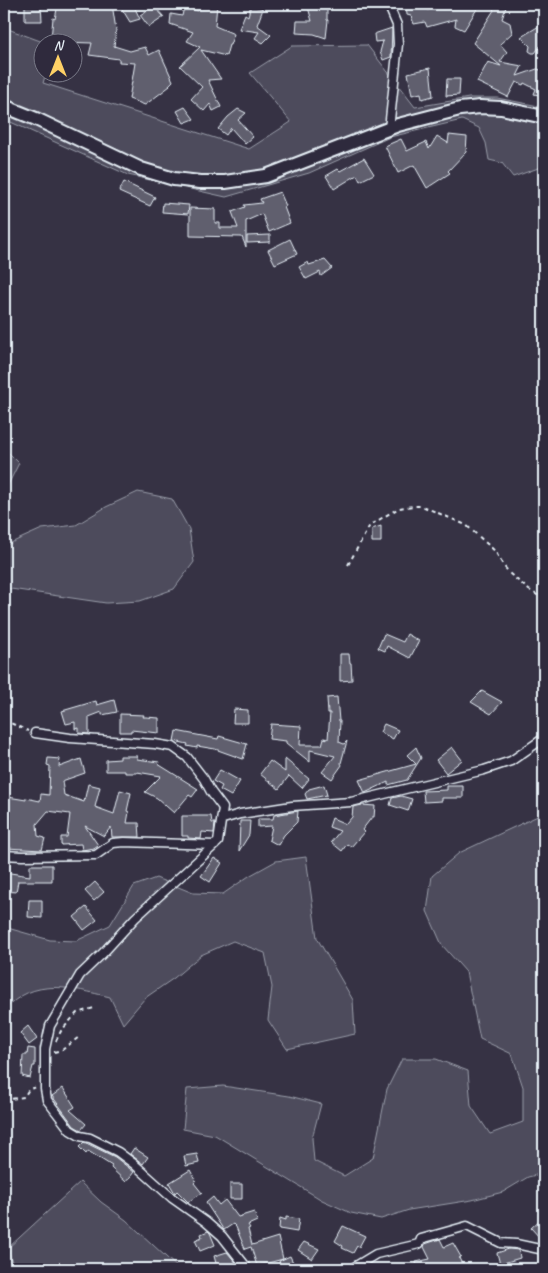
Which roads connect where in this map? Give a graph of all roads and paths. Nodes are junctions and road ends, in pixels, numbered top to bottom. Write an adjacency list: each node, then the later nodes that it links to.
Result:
1 (388, 4): 4 (street)
2 (4, 106): 4 (highway)
3 (544, 118): 4 (highway)
4 (389, 129)
5 (348, 565): 6 (path)
6 (544, 599)
7 (4, 720): 8 (path)
8 (36, 733): 10 (street)
9 (544, 738): 10 (street)
10 (223, 819): 11 (street)
11 (215, 845): 12 (street); 15 (street)
12 (4, 855)
13 (94, 1008): 14 (path)
14 (79, 1037)
15 (45, 1085): 16 (path); 18 (street)
16 (4, 1100)
17 (544, 1250): 19 (street)
18 (248, 1269)
19 (351, 1269)

